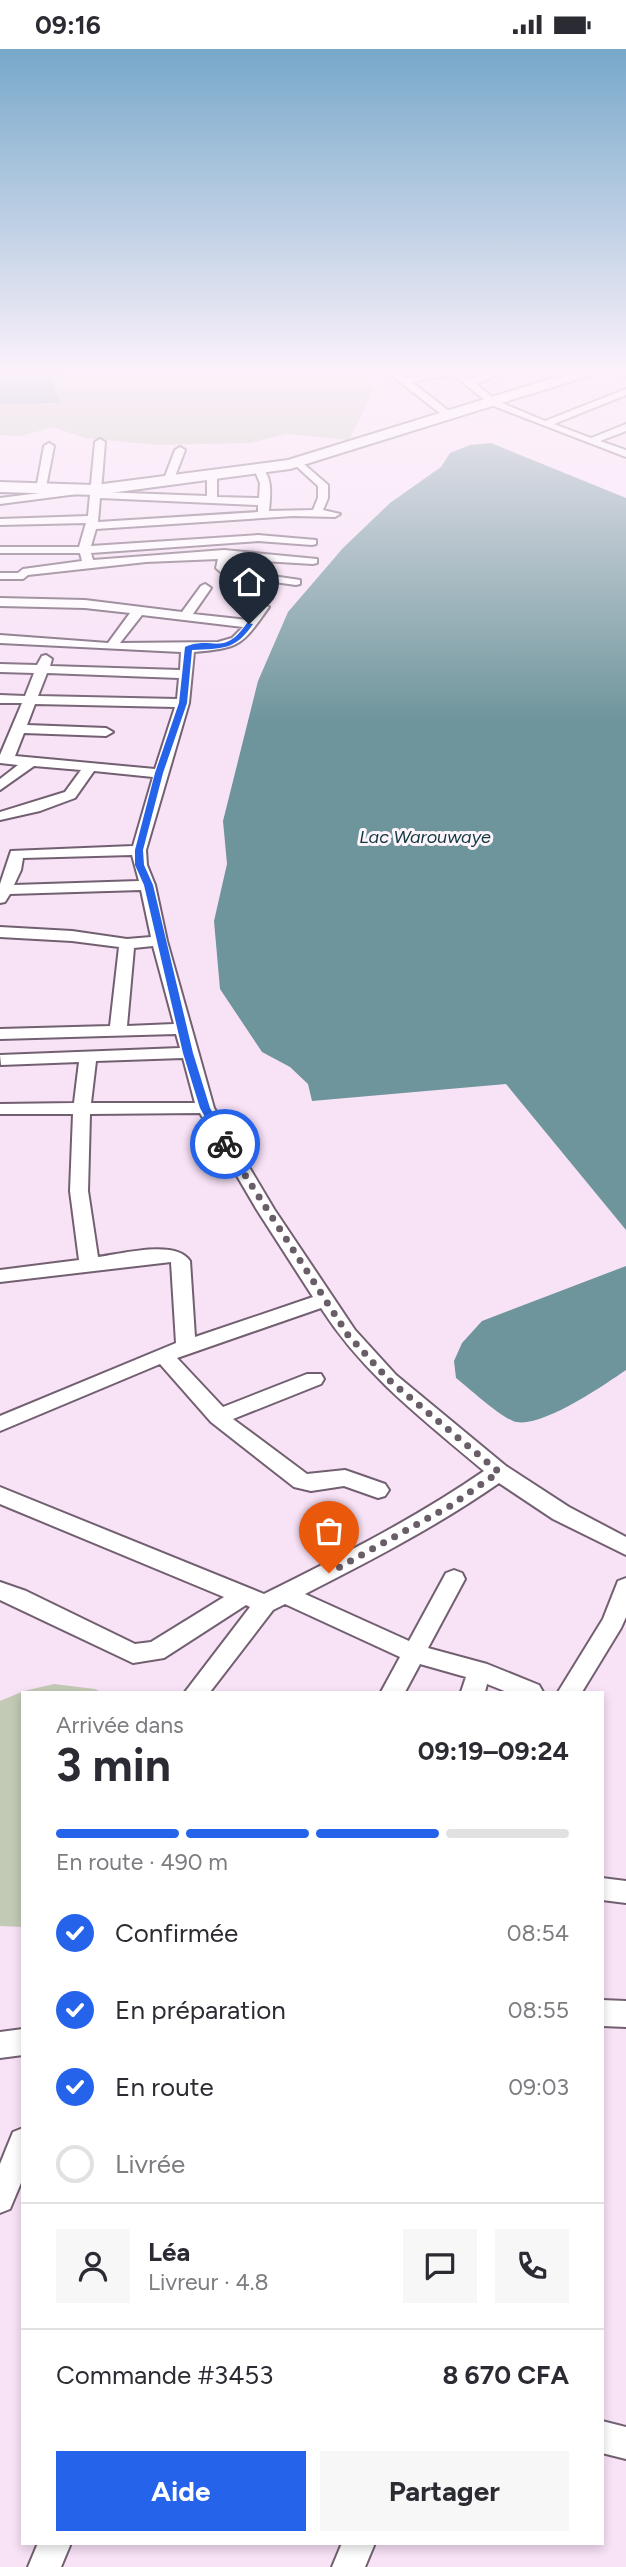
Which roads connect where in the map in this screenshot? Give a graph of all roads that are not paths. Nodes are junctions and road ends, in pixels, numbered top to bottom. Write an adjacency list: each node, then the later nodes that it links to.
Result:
1 (0, 487): 7 (main road)
2 (91, 487): 8 (street)
3 (123, 487): 8 (main road)
4 (212, 487): 10 (street)
5 (265, 487): 11 (street)
6 (323, 487): 12 (street)
7 (41, 489): 8 (main road)
8 (90, 492): 9 (street); 10 (street); 16 (street)
9 (0, 501)
10 (212, 501): 11 (street)
11 (265, 502): 14 (street)
12 (317, 513): 13 (street); 14 (street)
13 (335, 514)
14 (263, 515): 16 (street)
15 (0, 522): 16 (street)
16 (92, 522): 20 (street)
17 (312, 542): 20 (street)
18 (0, 550): 19 (street)
19 (36, 550): 20 (street); 24 (street)
20 (84, 550): 23 (street)
21 (224, 553): 22 (street); 23 (street); 26 (street)
22 (313, 561)
23 (89, 564): 24 (street)
24 (23, 574): 25 (street); 29 (street)
25 (0, 576)
26 (296, 582)
27 (205, 588): 32 (street)
28 (0, 602): 29 (street)
29 (24, 602): 31 (street)
30 (262, 607): 33 (street)
31 (139, 610): 32 (street); 36 (street)
32 (185, 617): 33 (street)
33 (249, 624): 37 (street)
34 (0, 639): 35 (street)
35 (52, 641): 36 (street); 39 (street)
36 (112, 645): 37 (street)
37 (188, 647): 40 (street)
38 (0, 668): 39 (street)
39 (42, 670): 40 (street); 42 (street)
40 (186, 674): 43 (street)
41 (0, 699): 42 (street)
42 (29, 700): 43 (street); 44 (street)
43 (183, 703): 49 (street)
44 (17, 729): 45 (street); 46 (street)
45 (106, 732)
46 (3, 759): 47 (street)
47 (29, 763): 48 (street); 50 (street)
48 (89, 768): 49 (street); 51 (street)
49 (159, 773): 52 (street)
50 (0, 786)
51 (1, 815)
52 (139, 850): 53 (street); 54 (street)
53 (148, 885): 54 (street); 56 (street)
54 (2, 895)
55 (0, 932): 57 (street)
56 (159, 941): 57 (street); 58 (street)
57 (127, 944): 59 (street)
58 (182, 1029): 59 (street); 61 (street)
59 (118, 1031): 60 (street)
60 (3, 1034): 63 (street)
61 (188, 1053): 62 (street); 64 (street)
62 (88, 1058): 63 (street); 66 (street)
63 (1, 1063)
64 (205, 1108): 66 (street); 69 (street)
65 (0, 1109): 66 (street)
66 (82, 1110): 67 (street)
67 (89, 1263): 68 (street); 70 (street)
68 (0, 1276)
69 (325, 1300): 70 (street); 75 (street)
70 (186, 1347): 71 (street)
71 (163, 1355): 73 (street); 74 (street)
72 (314, 1379): 73 (street)
73 (218, 1417): 76 (street)
74 (0, 1424)
75 (499, 1472): 78 (street); 82 (street)
76 (378, 1490)
77 (0, 1495): 82 (street)
78 (626, 1547)
79 (454, 1579): 83 (street)
80 (626, 1587): 88 (street)
81 (0, 1591): 82 (street)
82 (266, 1598): 83 (street); 85 (street)
83 (414, 1653): 84 (street); 86 (street)
84 (476, 1682): 87 (street)
85 (198, 1691)
86 (394, 1691)
87 (526, 1691)
88 (571, 1691)
89 (604, 1889): 90 (street)
90 (626, 1892)
91 (604, 2013): 92 (street)
92 (626, 2014)
93 (21, 2042): 94 (street)
94 (0, 2045)
95 (21, 2147): 96 (street)
96 (0, 2199)
97 (604, 2438): 98 (street)
98 (626, 2443)
99 (54, 2545): 101 (street)
100 (358, 2545): 102 (street)
101 (44, 2567)
102 (348, 2567)

